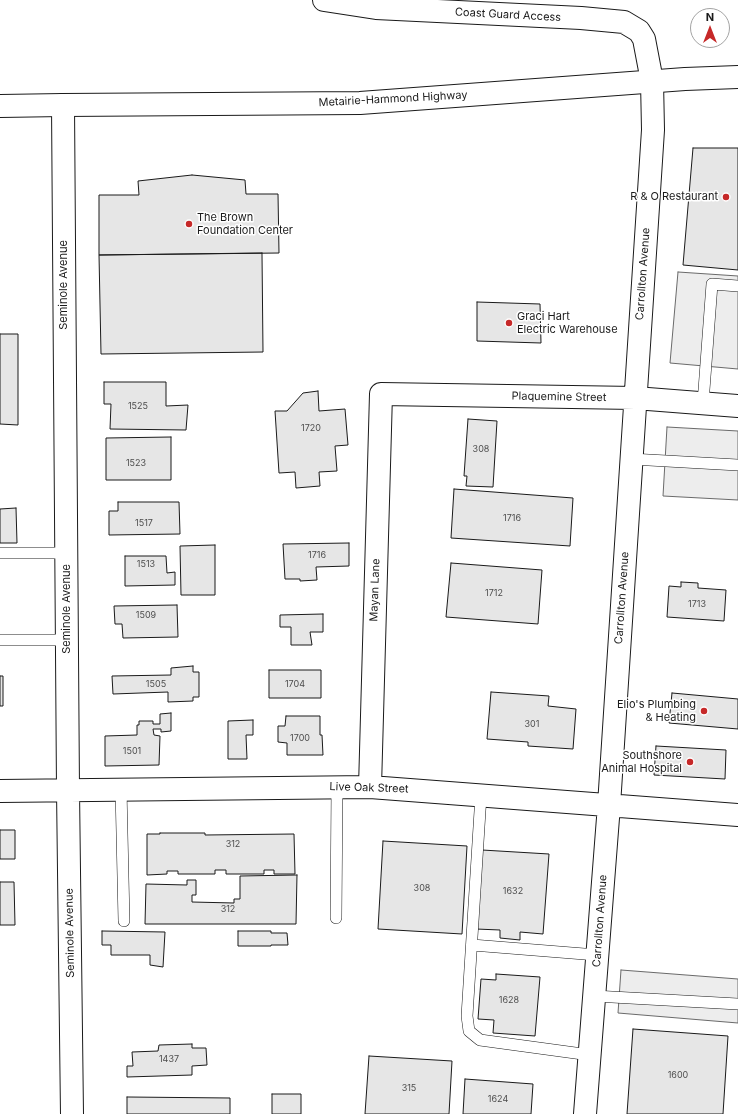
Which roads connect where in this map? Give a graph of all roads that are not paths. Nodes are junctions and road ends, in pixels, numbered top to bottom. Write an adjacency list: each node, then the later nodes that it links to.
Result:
1 (324, 0): 3 (street, Coast Guard Access)
2 (738, 77): 3 (street, Metairie-Hammond Highway)
3 (652, 81): 4 (street, Metairie-Hammond Highway); 8 (street, Carrollton Avenue)
4 (63, 105): 5 (street, Metairie-Hammond Highway); 14 (street, Seminole Avenue)
5 (0, 106)
6 (738, 286): 9 (lane)
7 (380, 394): 8 (street, Plaquemine Street); 17 (street, Mayan Lane)
8 (635, 398): 9 (street, Plaquemine Street); 11 (street, Carrollton Avenue)
9 (703, 404): 10 (street, Plaquemine Street)
10 (738, 406)
11 (631, 459): 12 (lane); 23 (street, Carrollton Avenue)
12 (738, 466)
13 (0, 553): 14 (lane)
14 (66, 553): 16 (street, Seminole Avenue)
15 (0, 640): 16 (lane)
16 (67, 640): 20 (street, Seminole Avenue)
17 (370, 786): 18 (street, Live Oak Street); 22 (street, Live Oak Street)
18 (337, 787): 19 (street, Live Oak Street); 25 (lane)
19 (122, 789): 20 (street, Live Oak Street); 26 (lane)
20 (68, 790): 21 (street, Live Oak Street); 32 (street, Seminole Avenue)
21 (0, 791)
22 (480, 795): 23 (street, Live Oak Street); 27 (lane)
23 (609, 805): 24 (street, Live Oak Street); 28 (street, Carrollton Avenue)
24 (738, 815)
25 (336, 918)
26 (124, 921)
27 (472, 945): 28 (lane); 31 (lane)
28 (597, 955): 29 (street, Carrollton Avenue)
29 (594, 996): 30 (lane); 31 (street, Carrollton Avenue)
30 (738, 1004)
31 (590, 1055): 33 (street, Carrollton Avenue)
32 (72, 1114)
33 (585, 1114)

